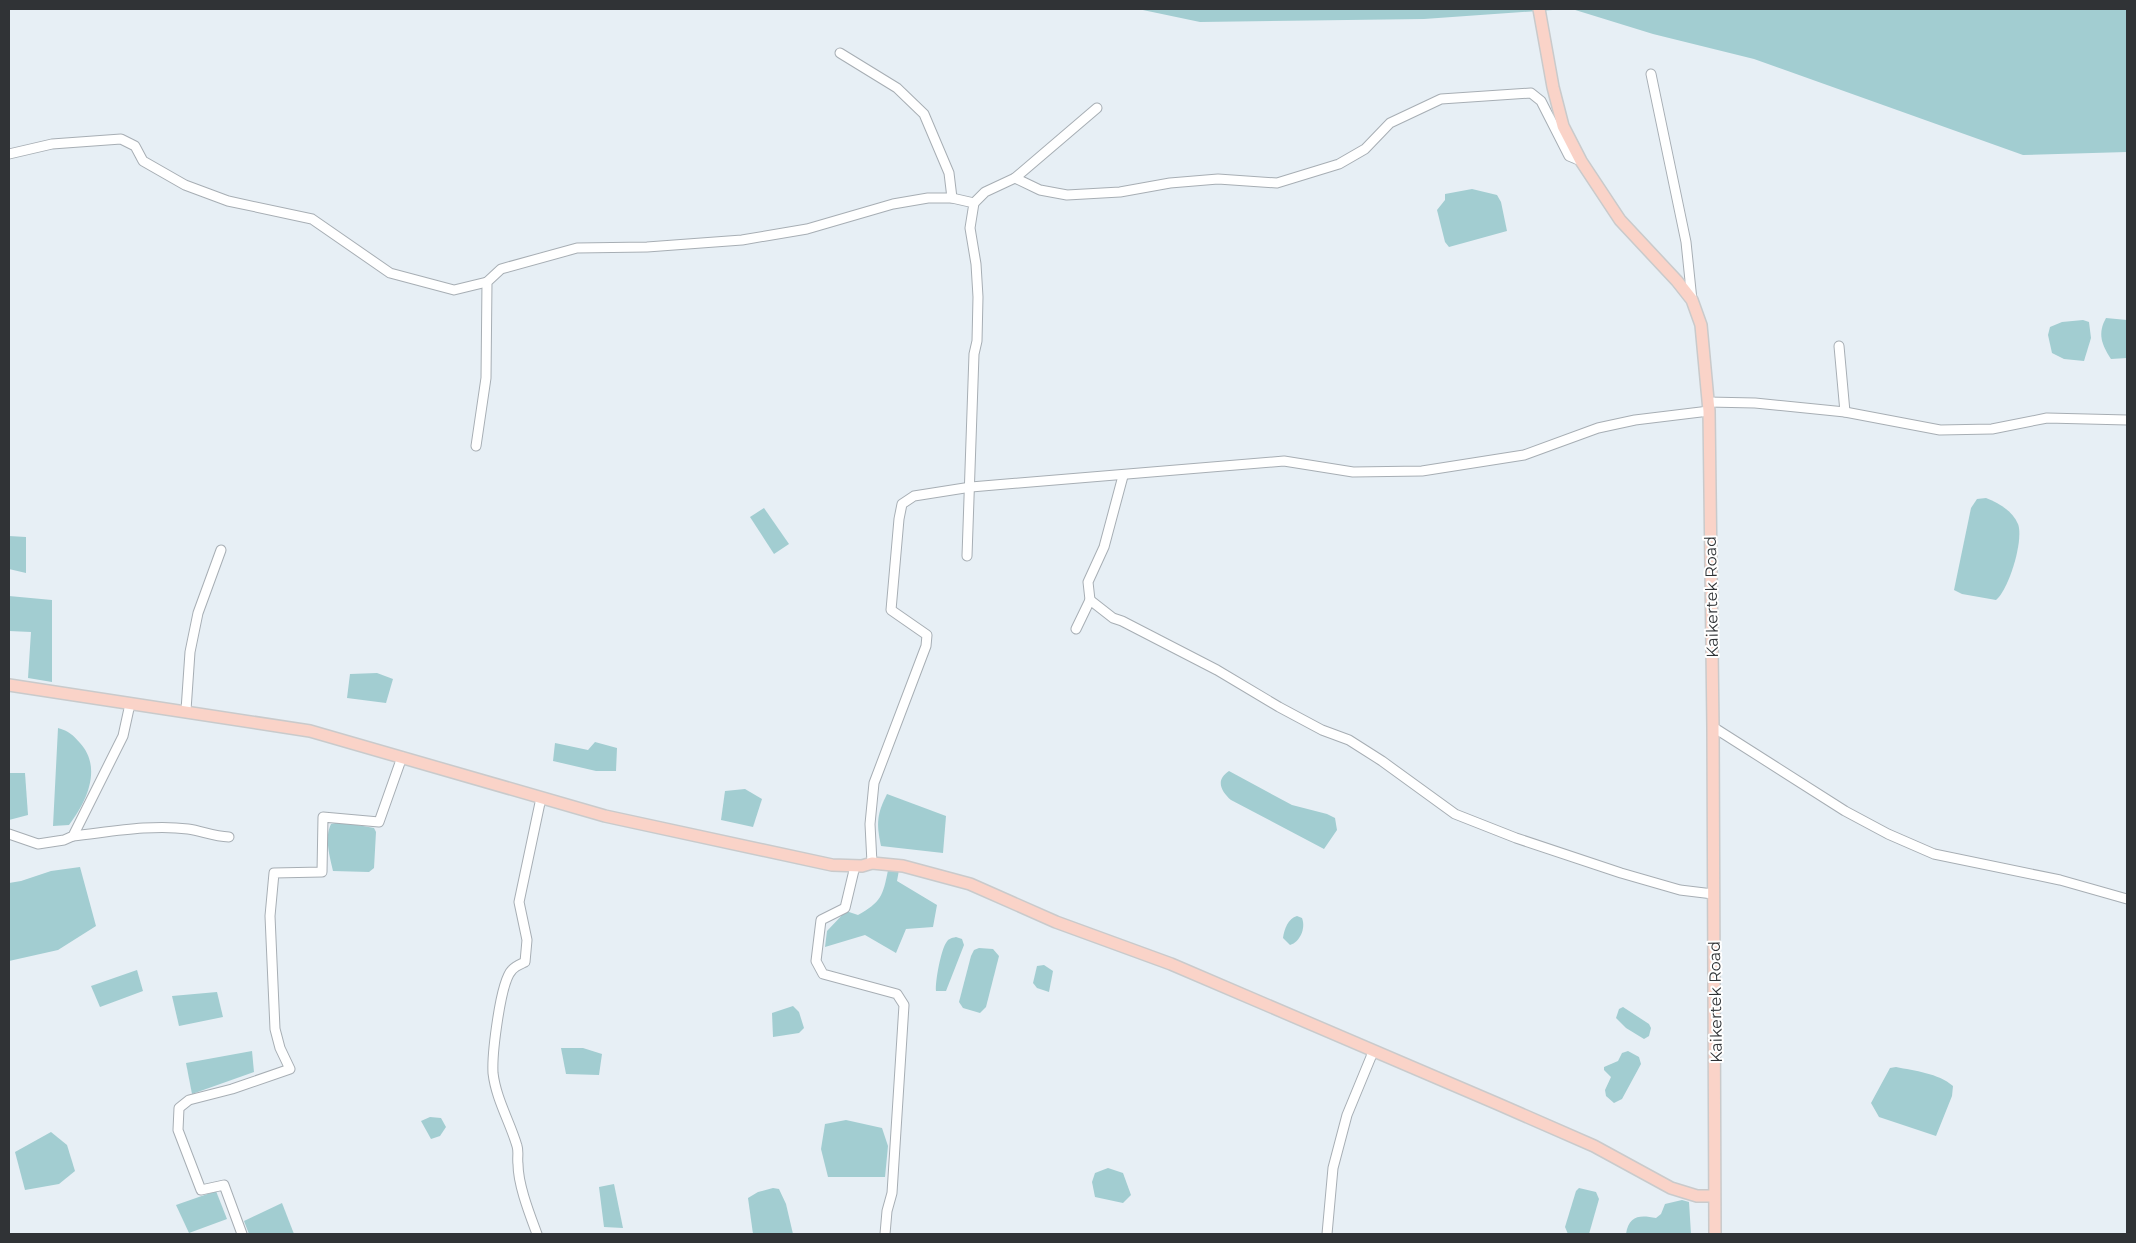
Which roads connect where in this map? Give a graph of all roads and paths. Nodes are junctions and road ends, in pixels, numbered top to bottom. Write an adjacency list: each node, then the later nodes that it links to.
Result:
1 (1539, 9): 6 (main road, Kaikertek Road)
2 (840, 53): 8 (street)
3 (1652, 74): 11 (street)
4 (1096, 108): 7 (street)
5 (9, 154): 10 (street)
6 (1581, 160): 7 (street); 11 (main road, Kaikertek Road)
7 (1016, 178): 9 (street)
8 (952, 198): 9 (street); 10 (street)
9 (974, 203): 18 (street)
10 (487, 282): 16 (street)
11 (1692, 300): 13 (main road, Kaikertek Road)
12 (1839, 346): 14 (street)
13 (1708, 406): 14 (street); 17 (street); 26 (main road, Kaikertek Road)
14 (1845, 412): 15 (street)
15 (2127, 420)
16 (476, 446)
17 (1123, 476): 18 (street); 21 (street)
18 (971, 487): 20 (street); 32 (street)
19 (221, 550): 25 (street)
20 (967, 556)
21 (1090, 600): 22 (street); 34 (street)
22 (1076, 629)
23 (9, 685): 24 (main road)
24 (130, 704): 25 (main road); 30 (street)
25 (186, 710): 27 (main road)
26 (1713, 727): 34 (main road, Kaikertek Road); 35 (street)
27 (402, 757): 28 (main road); 38 (street)
28 (541, 798): 33 (main road); 39 (street)
29 (9, 834): 30 (street)
30 (73, 836): 31 (street)
31 (229, 837)
32 (872, 863): 33 (main road); 36 (main road)
33 (855, 866): 40 (street)
34 (1713, 894): 37 (main road, Kaikertek Road)
35 (2127, 899)
36 (1373, 1052): 37 (main road); 41 (street)
37 (1714, 1196): 42 (main road, Kaikertek Road)
38 (242, 1234)
39 (537, 1234)
40 (885, 1234)
41 (1327, 1234)
42 (1716, 1234)

